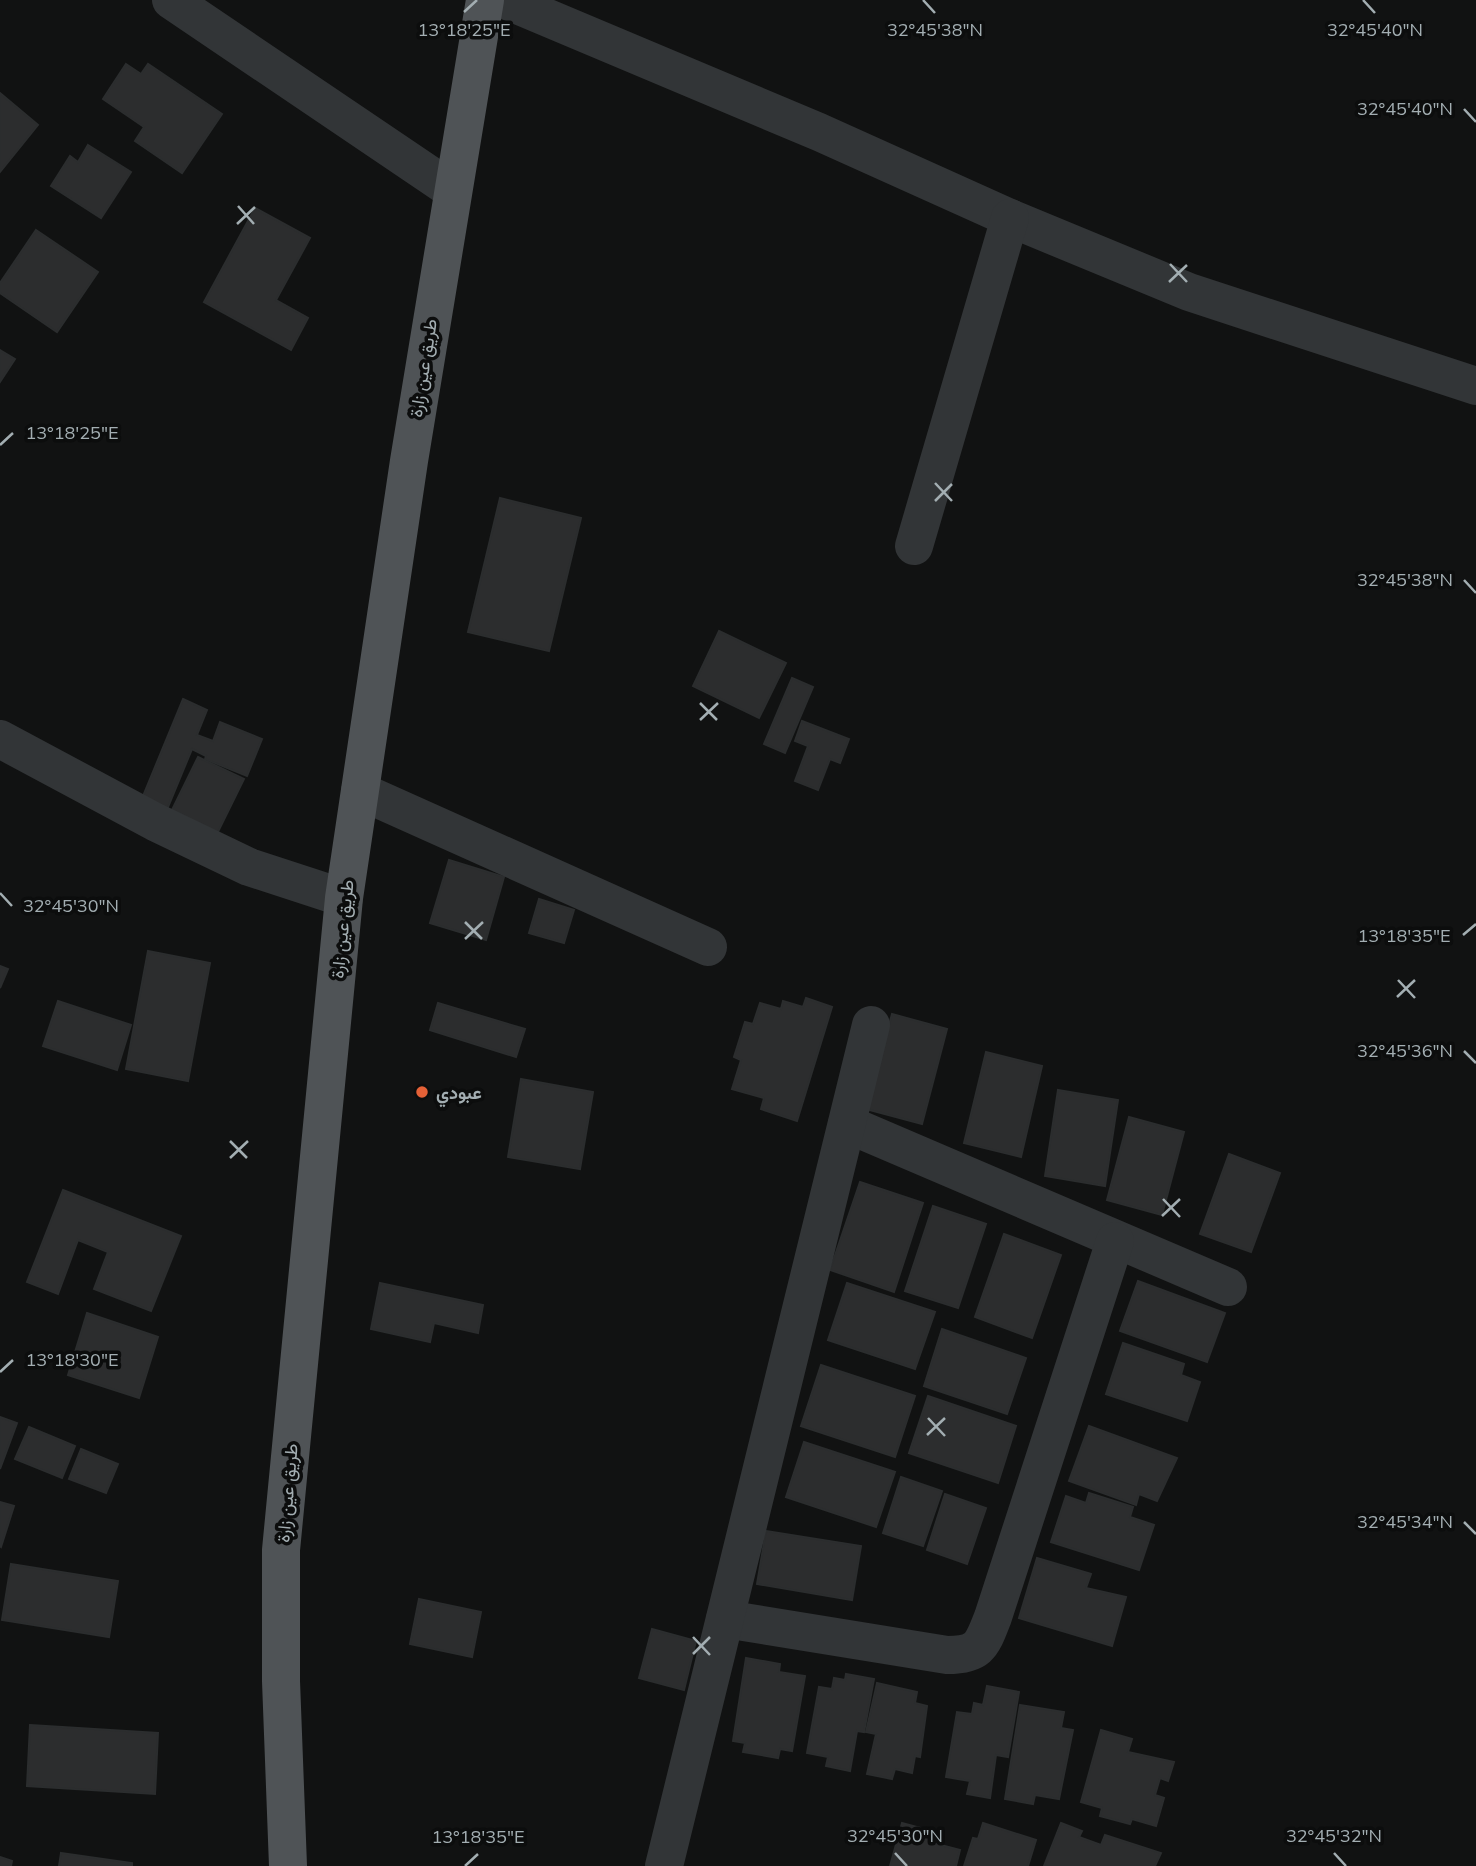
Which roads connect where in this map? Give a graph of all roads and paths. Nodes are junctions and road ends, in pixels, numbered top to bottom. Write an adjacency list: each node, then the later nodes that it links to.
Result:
1 (171, 0): 4 (street)
2 (485, 0): 4 (main road, طريق عين زارة)
3 (505, 0): 5 (street)
4 (452, 190): 9 (main road, طريق عين زارة)
5 (1010, 218): 6 (street); 7 (street)
6 (1476, 386)
7 (914, 546)
8 (0, 739): 10 (street)
9 (360, 791): 10 (main road, طريق عين زارة); 11 (street)
10 (344, 898): 17 (main road, طريق عين زارة)
11 (708, 947)
12 (871, 1025): 13 (street)
13 (847, 1124): 14 (street); 16 (street)
14 (1115, 1241): 15 (street); 16 (street)
15 (1228, 1287)
16 (725, 1619): 18 (street)
17 (288, 1866)
18 (664, 1866)

